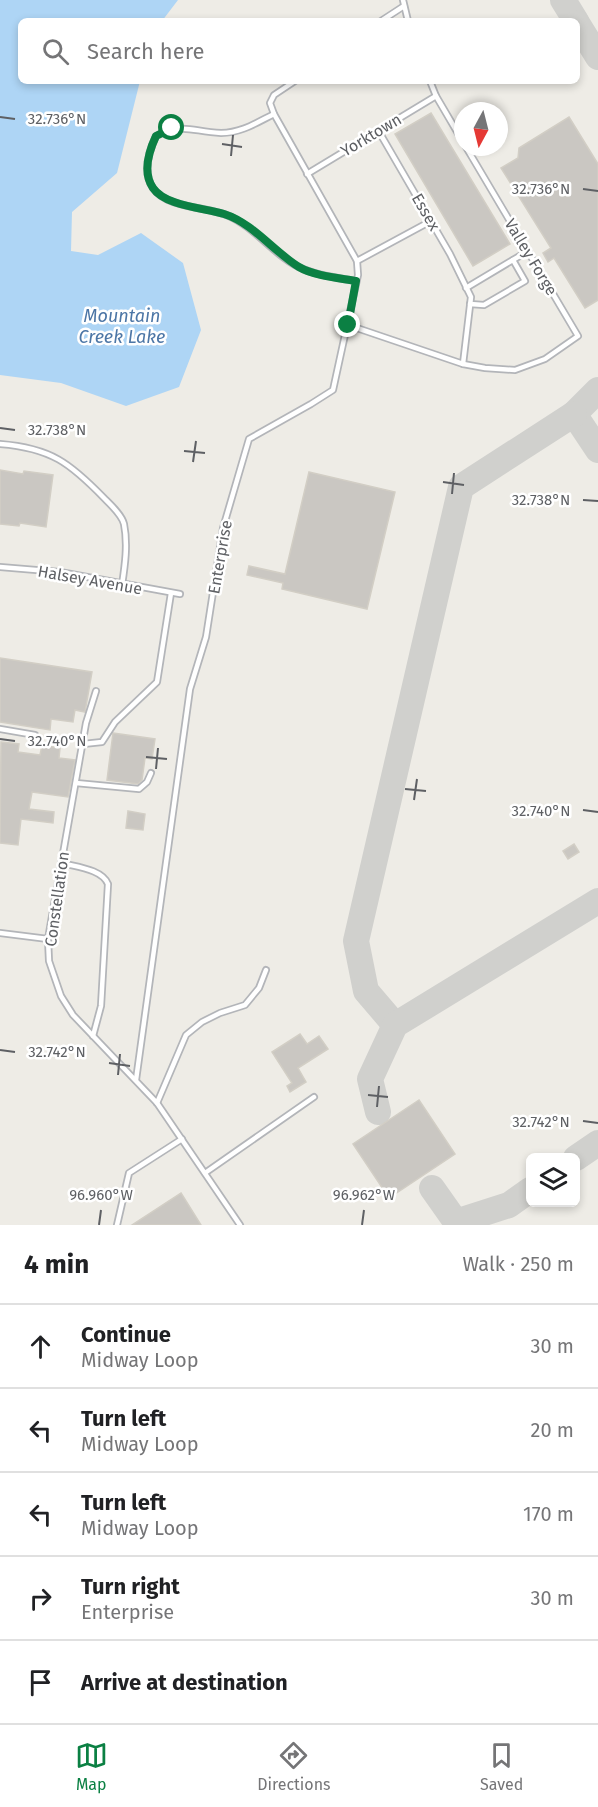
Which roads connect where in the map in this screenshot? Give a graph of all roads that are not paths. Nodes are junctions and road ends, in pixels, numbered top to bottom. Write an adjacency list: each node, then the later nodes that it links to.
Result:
1 (404, 3): 2 (lane); 3 (lane)
2 (385, 18)
3 (407, 18)
4 (290, 84): 7 (lane)
5 (431, 84): 6 (lane)
6 (436, 96): 8 (lane); 9 (lane, Yorktown)
7 (274, 114): 11 (lane); 16 (lane)
8 (454, 127)
9 (378, 130): 11 (lane, Yorktown); 12 (lane, Essex)
10 (471, 156): 13 (lane, Valley Forge)
11 (307, 174): 15 (lane)
12 (431, 221): 15 (lane); 17 (lane, Essex)
13 (528, 251): 14 (lane); 20 (lane, Valley Forge)
14 (513, 260): 17 (lane); 18 (lane)
15 (357, 261): 16 (lane, Enterprise)
16 (356, 281): 19 (lane, Enterprise)
17 (466, 288): 18 (lane, Essex)
18 (470, 304): 20 (lane)
19 (348, 325): 20 (lane); 37 (lane, Enterprise)
20 (463, 364)
21 (0, 444): 23 (lane)
22 (0, 567): 23 (lane, Halsey Avenue)
23 (122, 585): 24 (lane, Halsey Avenue)
24 (171, 593): 25 (lane, Halsey Avenue); 29 (lane)
25 (180, 594)
26 (96, 690): 29 (lane, Constellation)
27 (0, 729): 28 (lane)
28 (35, 735)
29 (83, 744): 31 (lane, Constellation)
30 (151, 773): 31 (lane)
31 (76, 783): 32 (lane, Constellation)
32 (62, 863): 34 (lane, Constellation); 36 (lane)
33 (0, 933): 34 (lane)
34 (48, 939): 36 (lane, Constellation)
35 (267, 970): 39 (lane)
36 (93, 1036): 37 (lane, Constellation)
37 (136, 1080): 39 (lane, Constellation)
38 (314, 1097): 41 (lane)
39 (157, 1102): 40 (lane, Constellation)
40 (182, 1139): 41 (lane, Constellation); 42 (lane)
41 (206, 1173): 43 (lane, Constellation)
42 (117, 1225)
43 (240, 1225)

